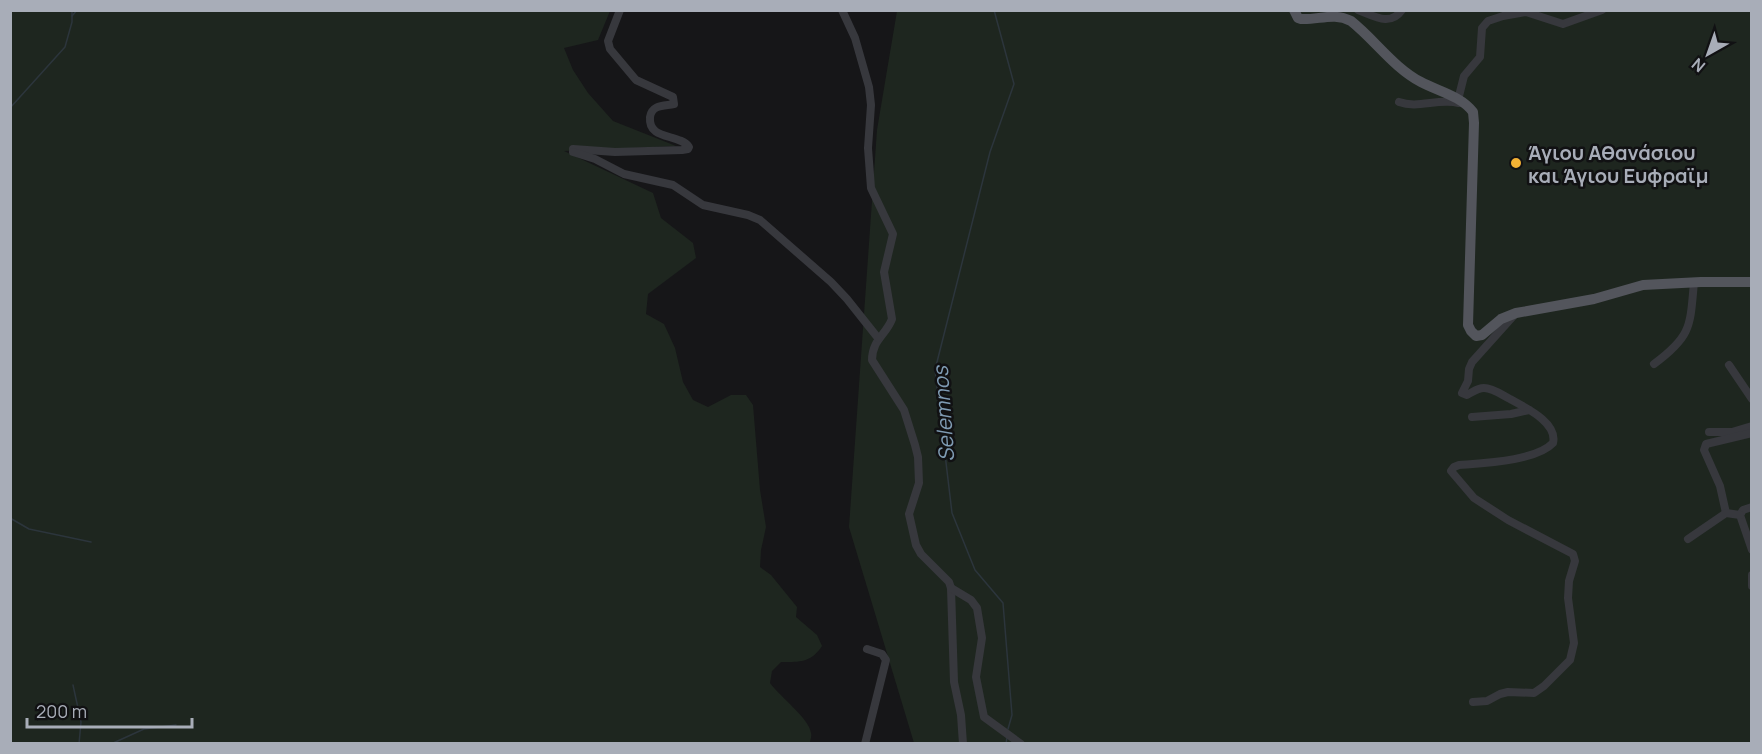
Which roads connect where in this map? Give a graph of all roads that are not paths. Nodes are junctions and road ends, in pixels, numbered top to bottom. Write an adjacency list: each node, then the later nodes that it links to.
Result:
1 (620, 10): 14 (street)
2 (842, 10): 14 (street)
3 (1294, 10): 8 (main road)
4 (1338, 10): 8 (street)
5 (1358, 10): 6 (street)
6 (1402, 10)
7 (1602, 10): 10 (street)
8 (1324, 17): 10 (main road)
9 (1399, 102): 10 (street)
10 (1461, 102): 13 (main road)
11 (1694, 282): 12 (main road); 13 (main road); 15 (street)
12 (1752, 282)
13 (1516, 313): 18 (street)
14 (878, 338): 30 (street)
15 (1654, 364)
16 (1729, 365): 17 (street)
17 (1752, 399)
18 (1529, 410): 19 (street); 32 (street)
19 (1472, 417)
20 (1752, 426): 21 (street)
21 (1709, 432)
22 (1752, 433): 24 (street)
23 (1752, 507): 25 (street)
24 (1726, 513): 25 (street); 26 (street)
25 (1740, 515): 27 (street)
26 (1688, 539)
27 (1752, 550)
28 (1752, 575): 29 (street)
29 (1752, 586)
30 (951, 588): 34 (street); 35 (street)
31 (867, 649): 33 (street)
32 (1473, 702)
33 (865, 744)
34 (963, 744)
35 (1021, 744)

